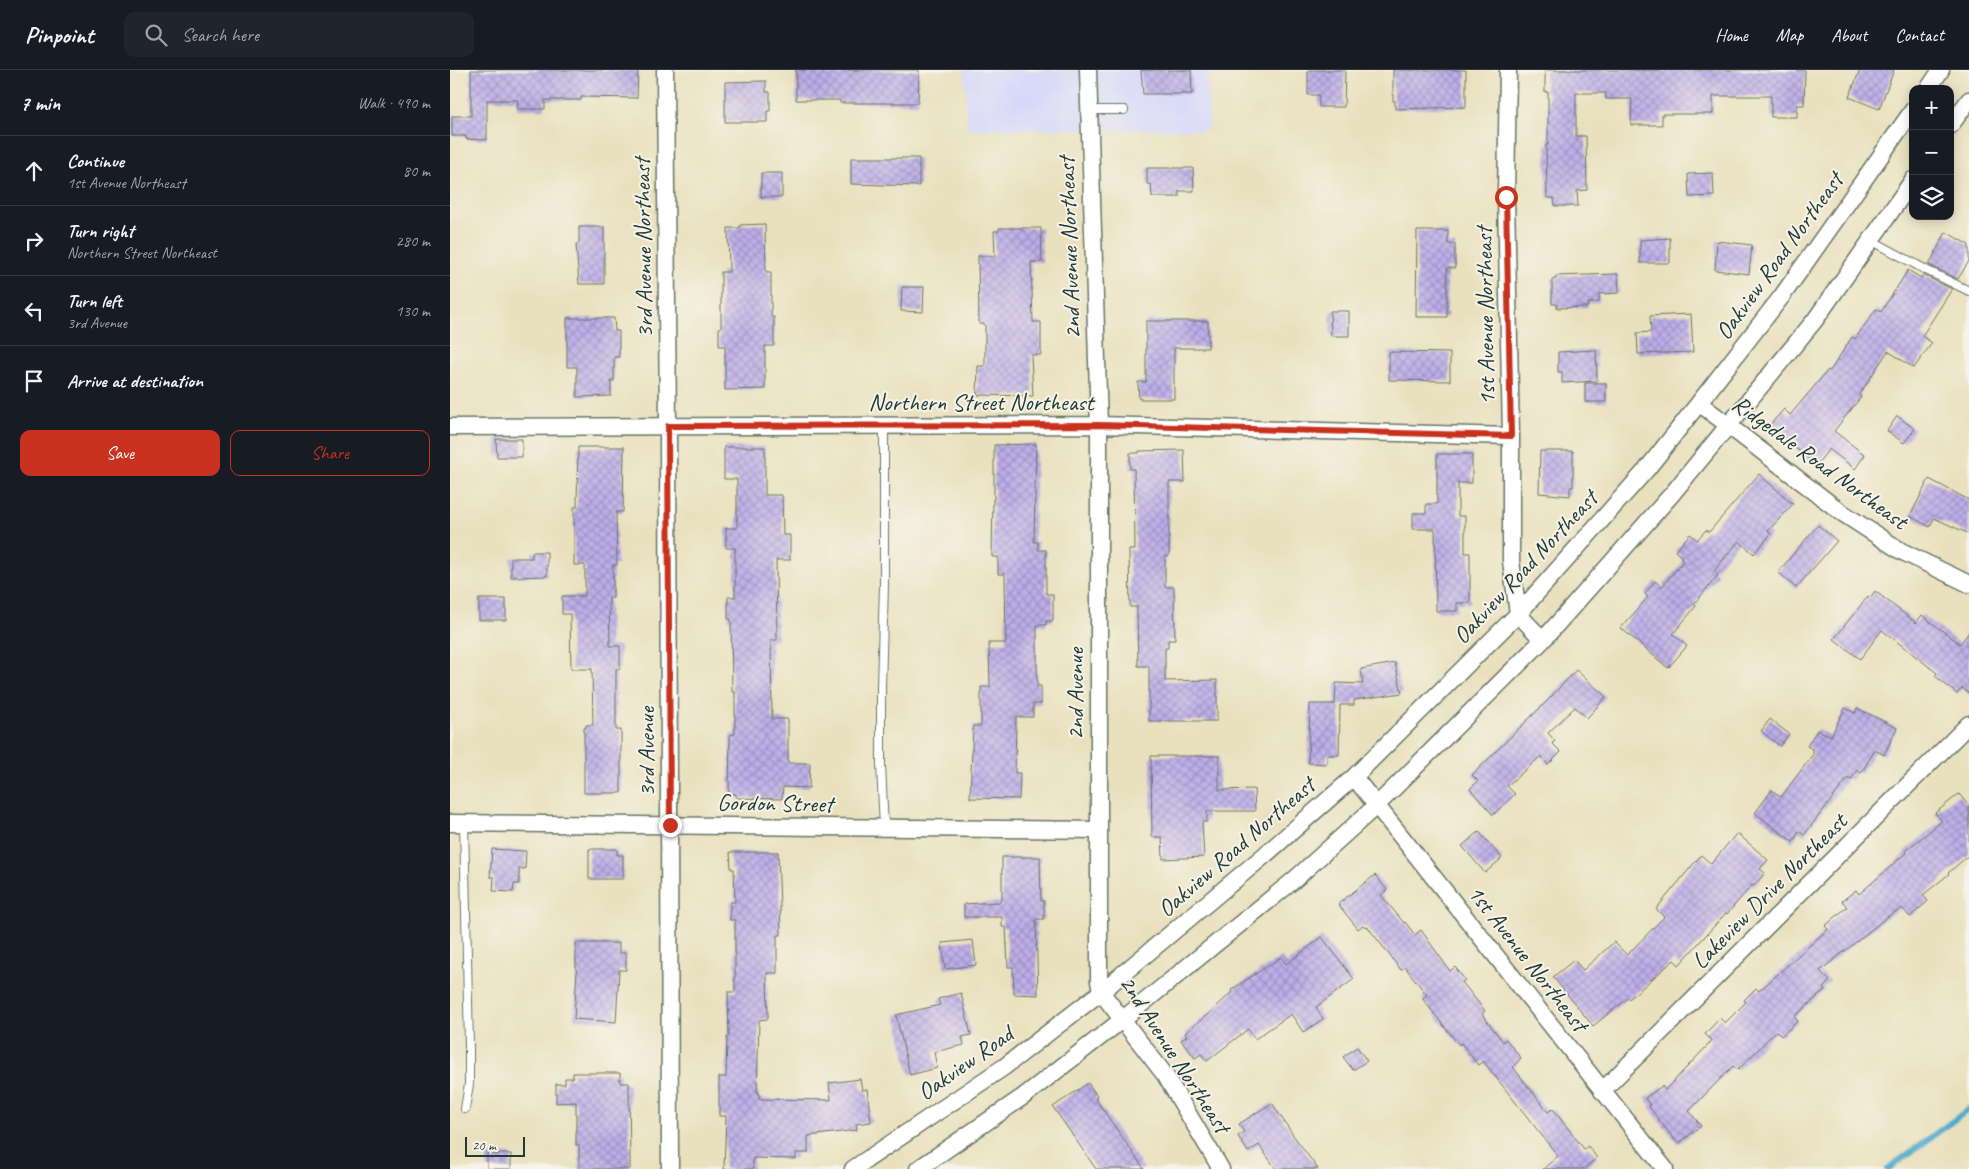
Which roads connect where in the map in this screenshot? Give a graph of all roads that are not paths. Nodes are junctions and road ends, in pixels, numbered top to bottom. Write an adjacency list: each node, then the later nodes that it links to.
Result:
1 (664, 70): 17 (street, 3rd Avenue Northeast)
2 (1088, 70): 7 (street, 2nd Avenue Northeast)
3 (1508, 70): 20 (street, 1st Avenue Northeast)
4 (1941, 70): 5 (street)
5 (1931, 85)
6 (1969, 100): 10 (street)
7 (1089, 110): 8 (lane); 16 (street, 2nd Avenue Northeast)
8 (1124, 110)
9 (1909, 116): 14 (street, Oakview Road Northeast)
10 (1954, 121)
11 (1909, 186): 12 (street)
12 (1871, 240): 13 (lane); 18 (street)
13 (1969, 291)
14 (1699, 403): 18 (street, Ridgedale Road Northeast); 22 (street, Oakview Road Northeast)
15 (884, 425): 16 (street, Northern Street Northeast); 17 (street, Northern Street Northeast); 29 (lane)
16 (1099, 425): 20 (street, Northern Street Northeast); 30 (street, 2nd Avenue)
17 (668, 426): 19 (street, Northern Street Northeast); 28 (street, 3rd Avenue)
18 (1729, 426): 21 (street, Ridgedale Road Northeast); 23 (street)
19 (450, 427)
20 (1511, 436): 22 (street, 1st Avenue Northeast)
21 (1969, 584)
22 (1518, 614): 23 (street); 25 (street, Oakview Road Northeast)
23 (1543, 640): 26 (street)
24 (1969, 724): 34 (street, Lakeview Drive Northeast)
25 (1354, 777): 26 (street, 1st Avenue Northeast); 32 (street, Oakview Road Northeast)
26 (1377, 805): 33 (street); 34 (street, 1st Avenue Northeast)
27 (457, 823): 28 (street, Gordon Street); 35 (lane)
28 (670, 825): 29 (street, Gordon Street); 36 (street, 3rd Avenue)
29 (884, 828): 30 (street, Gordon Street)
30 (1098, 830): 31 (street, 2nd Avenue)
31 (1099, 962): 32 (street, 2nd Avenue Northeast)
32 (1102, 992): 33 (street, 2nd Avenue Northeast); 37 (street, Oakview Road)
33 (1122, 1020): 38 (street); 39 (street, 2nd Avenue Northeast)
34 (1602, 1091): 40 (street, 1st Avenue Northeast)
35 (466, 1109)
36 (670, 1169)
37 (853, 1169)
38 (918, 1169)
39 (1221, 1169)
40 (1665, 1169)

